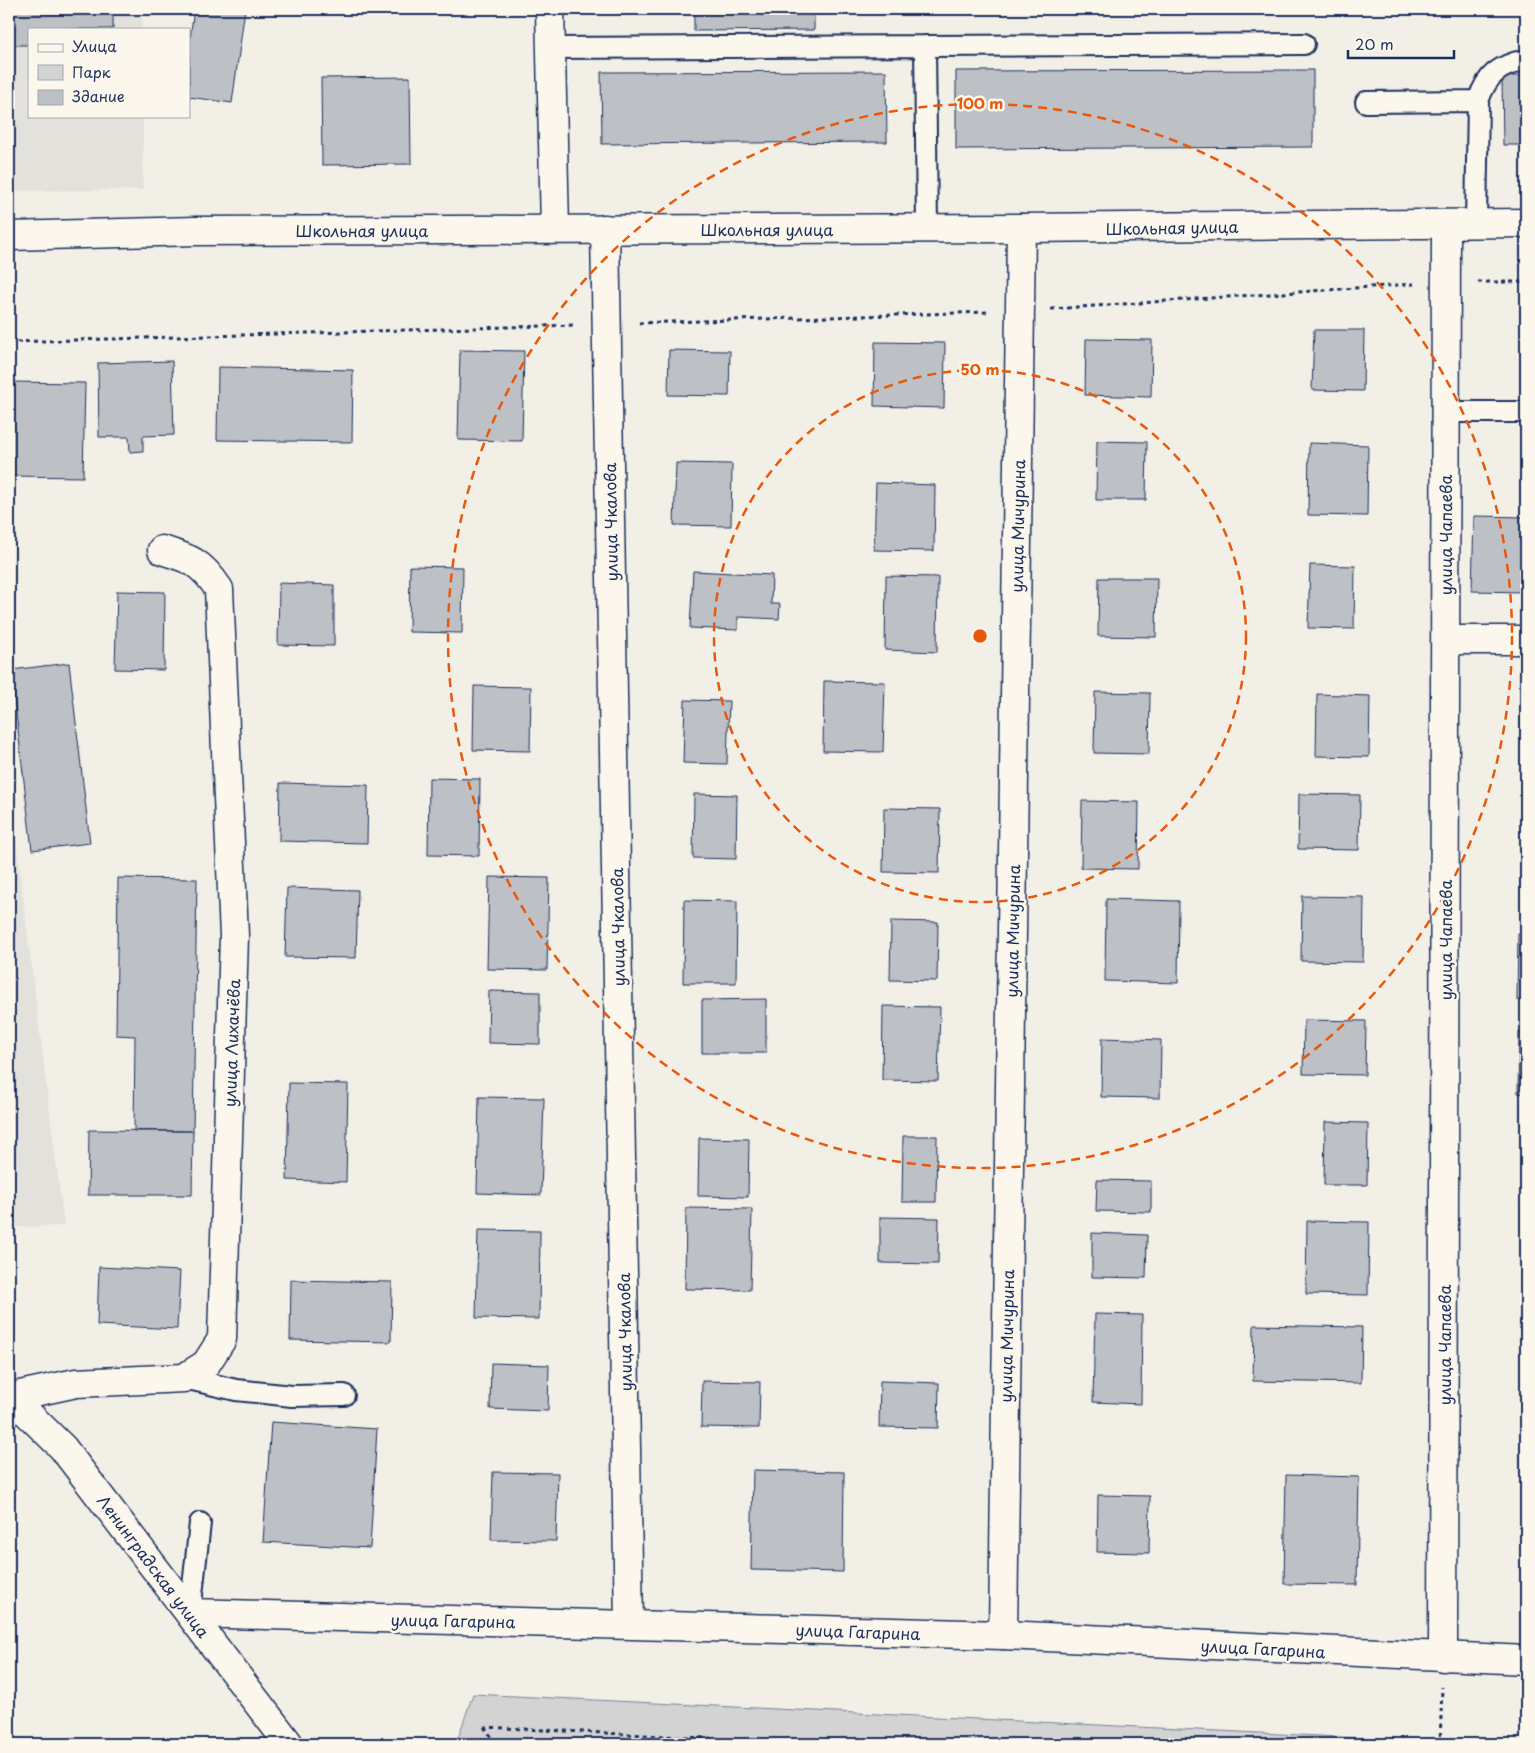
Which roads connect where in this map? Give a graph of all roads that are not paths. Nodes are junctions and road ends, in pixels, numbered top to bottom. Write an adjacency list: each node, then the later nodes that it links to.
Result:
1 (550, 9): 4 (street)
2 (1304, 44): 3 (lane)
3 (925, 46): 4 (lane); 11 (lane)
4 (551, 48): 13 (street)
5 (1526, 60): 6 (lane)
6 (1478, 101): 7 (lane); 8 (lane)
7 (1366, 102)
8 (1476, 223): 9 (street, Школьная улица); 10 (street, Школьная улица)
9 (1526, 223)
10 (1446, 224): 12 (street, Школьная улица); 16 (street, улица Чапаева)
11 (927, 228): 12 (street, Школьная улица); 14 (street, Школьная улица)
12 (1021, 228): 27 (street, улица Мичурина)
13 (555, 229): 14 (street, Школьная улица); 15 (street, Школьная улица)
14 (605, 229): 26 (street, улица Чкалова)
15 (9, 236)
16 (1445, 412): 17 (lane); 19 (street, улица Чапаева)
17 (1526, 412)
18 (162, 550): 21 (street, улица Лихачёва)
19 (1445, 640): 20 (street); 28 (street, улица Чапаева)
20 (1526, 640)
21 (184, 1378): 22 (lane); 23 (street, улица Лихачёва)
22 (344, 1395)
23 (10, 1396): 25 (street, Ленинградская улица)
24 (200, 1523): 25 (lane)
25 (190, 1613): 26 (street, улица Гагарина); 30 (street, Ленинградская улица)
26 (629, 1624): 27 (street, улица Гагарина)
27 (1003, 1635): 28 (street, улица Гагарина)
28 (1443, 1656): 29 (street, улица Гагарина)
29 (1526, 1660)
30 (289, 1744)

